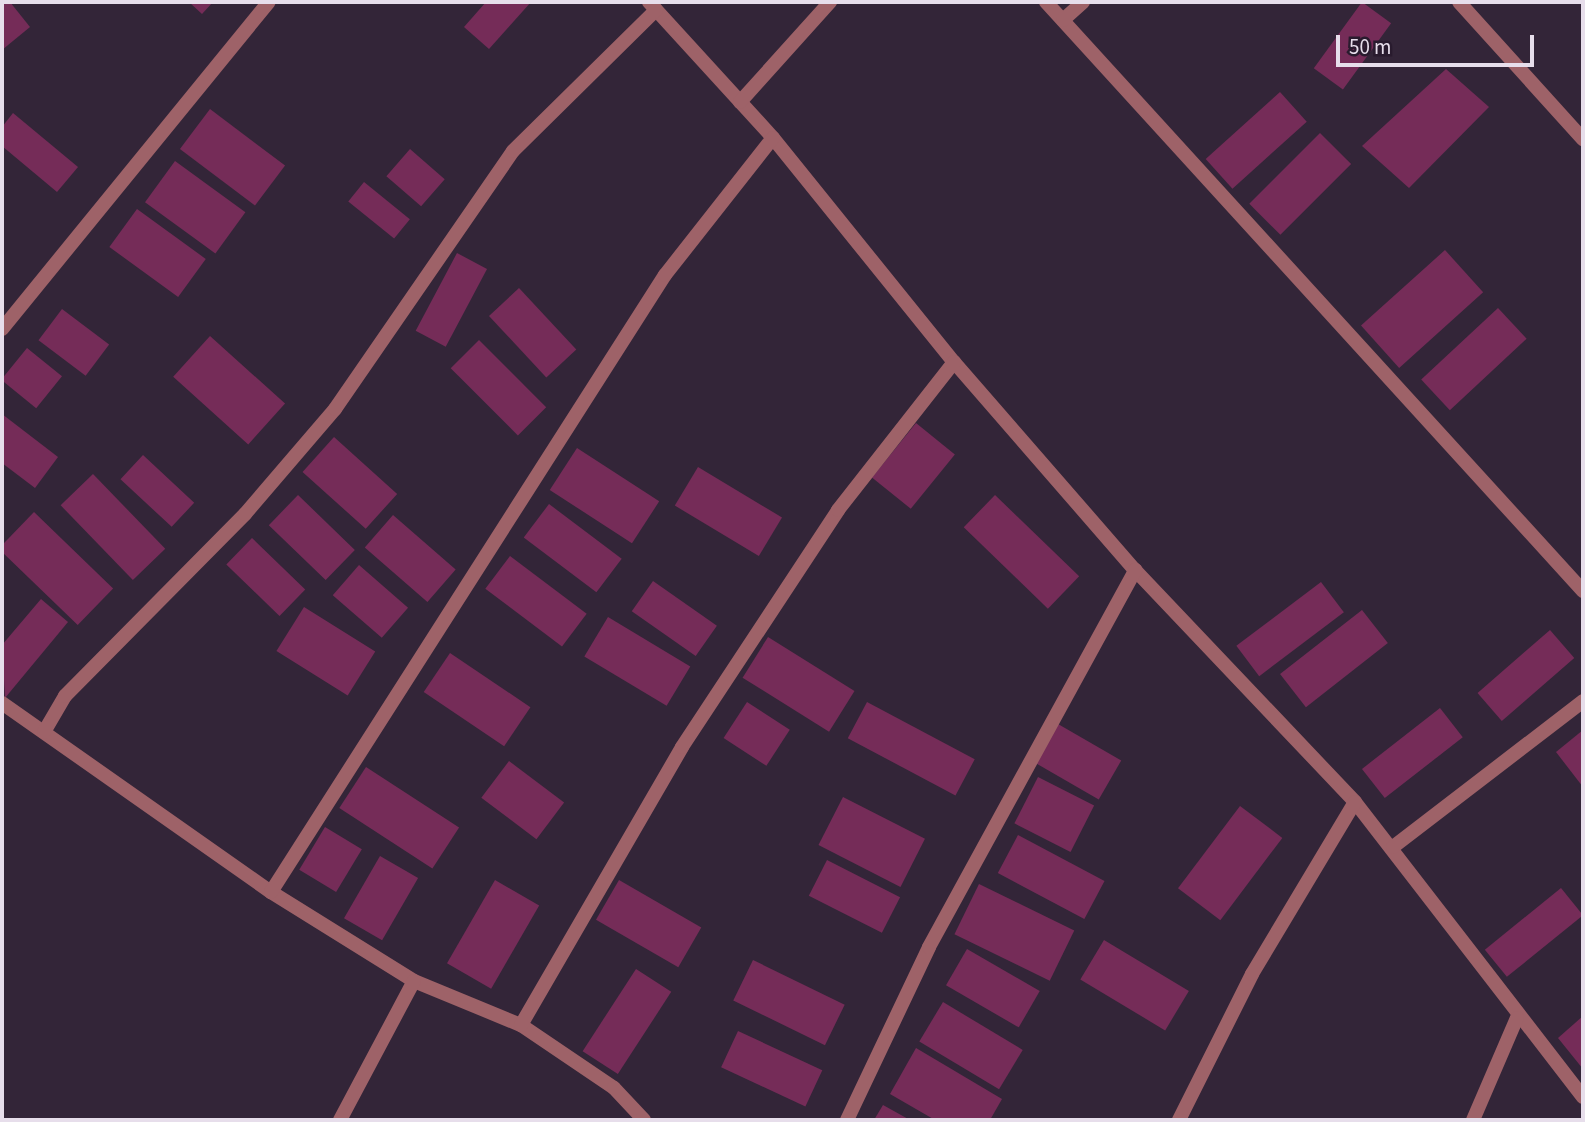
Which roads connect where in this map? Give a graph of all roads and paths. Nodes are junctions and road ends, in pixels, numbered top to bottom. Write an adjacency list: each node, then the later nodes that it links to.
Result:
1 (269, 2): 11 (street)
2 (830, 2): 8 (street)
3 (1046, 2): 7 (street)
4 (1083, 2): 7 (street)
5 (1459, 2): 10 (street)
6 (653, 6): 8 (street); 17 (street)
7 (1063, 20): 14 (street)
8 (740, 102): 9 (street)
9 (773, 138): 12 (street); 20 (street)
10 (1583, 139)
11 (2, 329)
12 (954, 362): 13 (street); 23 (street)
13 (1135, 570): 18 (street); 27 (street)
14 (1583, 591)
15 (1583, 701): 19 (street)
16 (2, 702): 17 (street)
17 (44, 732): 20 (street)
18 (1355, 802): 19 (street); 28 (street)
19 (1393, 847): 22 (street)
20 (271, 892): 21 (street)
21 (414, 981): 23 (street); 25 (street)
22 (1517, 1018): 24 (street); 29 (street)
23 (521, 1025): 26 (street)
24 (1583, 1097)
25 (340, 1120)
26 (644, 1120)
27 (847, 1120)
28 (1180, 1120)
29 (1472, 1120)

